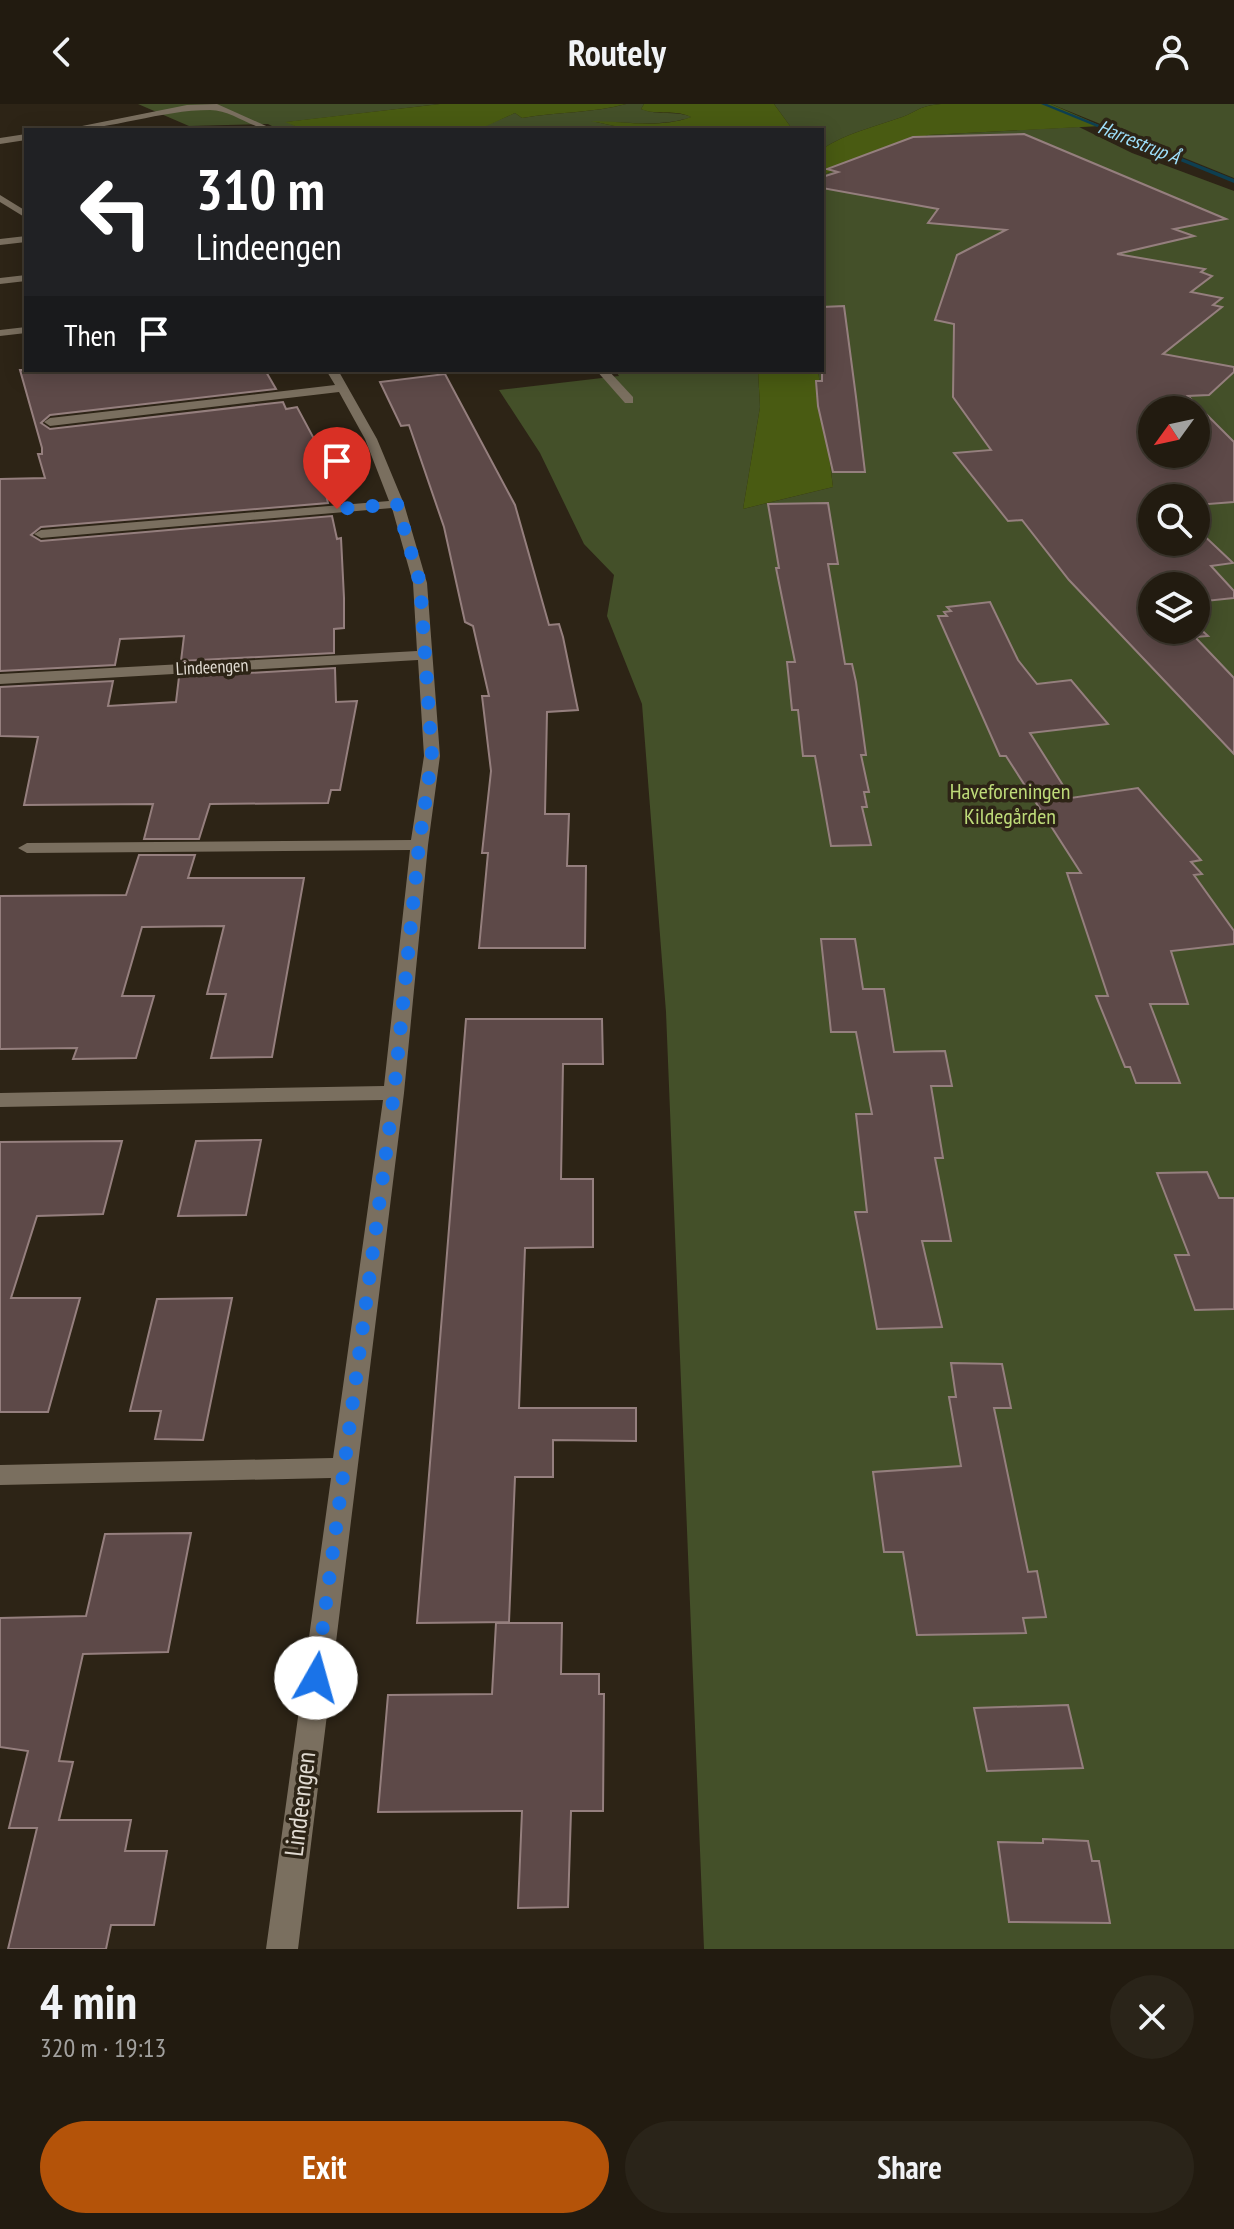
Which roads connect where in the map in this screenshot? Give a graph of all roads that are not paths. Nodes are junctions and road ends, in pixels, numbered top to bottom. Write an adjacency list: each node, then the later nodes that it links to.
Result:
1 (77, 128): 2 (street)
2 (266, 128)
3 (24, 137): 4 (street)
4 (0, 141)
5 (0, 198): 6 (street)
6 (24, 214)
7 (24, 239): 8 (street)
8 (0, 242)
9 (24, 278): 10 (street)
10 (0, 281)
11 (24, 330): 12 (street)
12 (0, 333)
13 (604, 372): 15 (street)
14 (338, 379): 16 (street, Lindeengen); 17 (street, Lindeengen)
15 (629, 400)
16 (50, 422)
17 (397, 504): 18 (street); 19 (street, Lindeengen)
18 (41, 534)
19 (424, 655): 20 (street, Lindeengen); 21 (street, Lindeengen)
20 (0, 679)
21 (419, 845): 22 (street); 23 (street, Lindeengen)
22 (27, 848)
23 (394, 1093): 24 (street); 25 (street, Lindeengen)
24 (0, 1100)
25 (343, 1468): 26 (street); 27 (street, Lindeengen)
26 (0, 1475)
27 (282, 1949)

